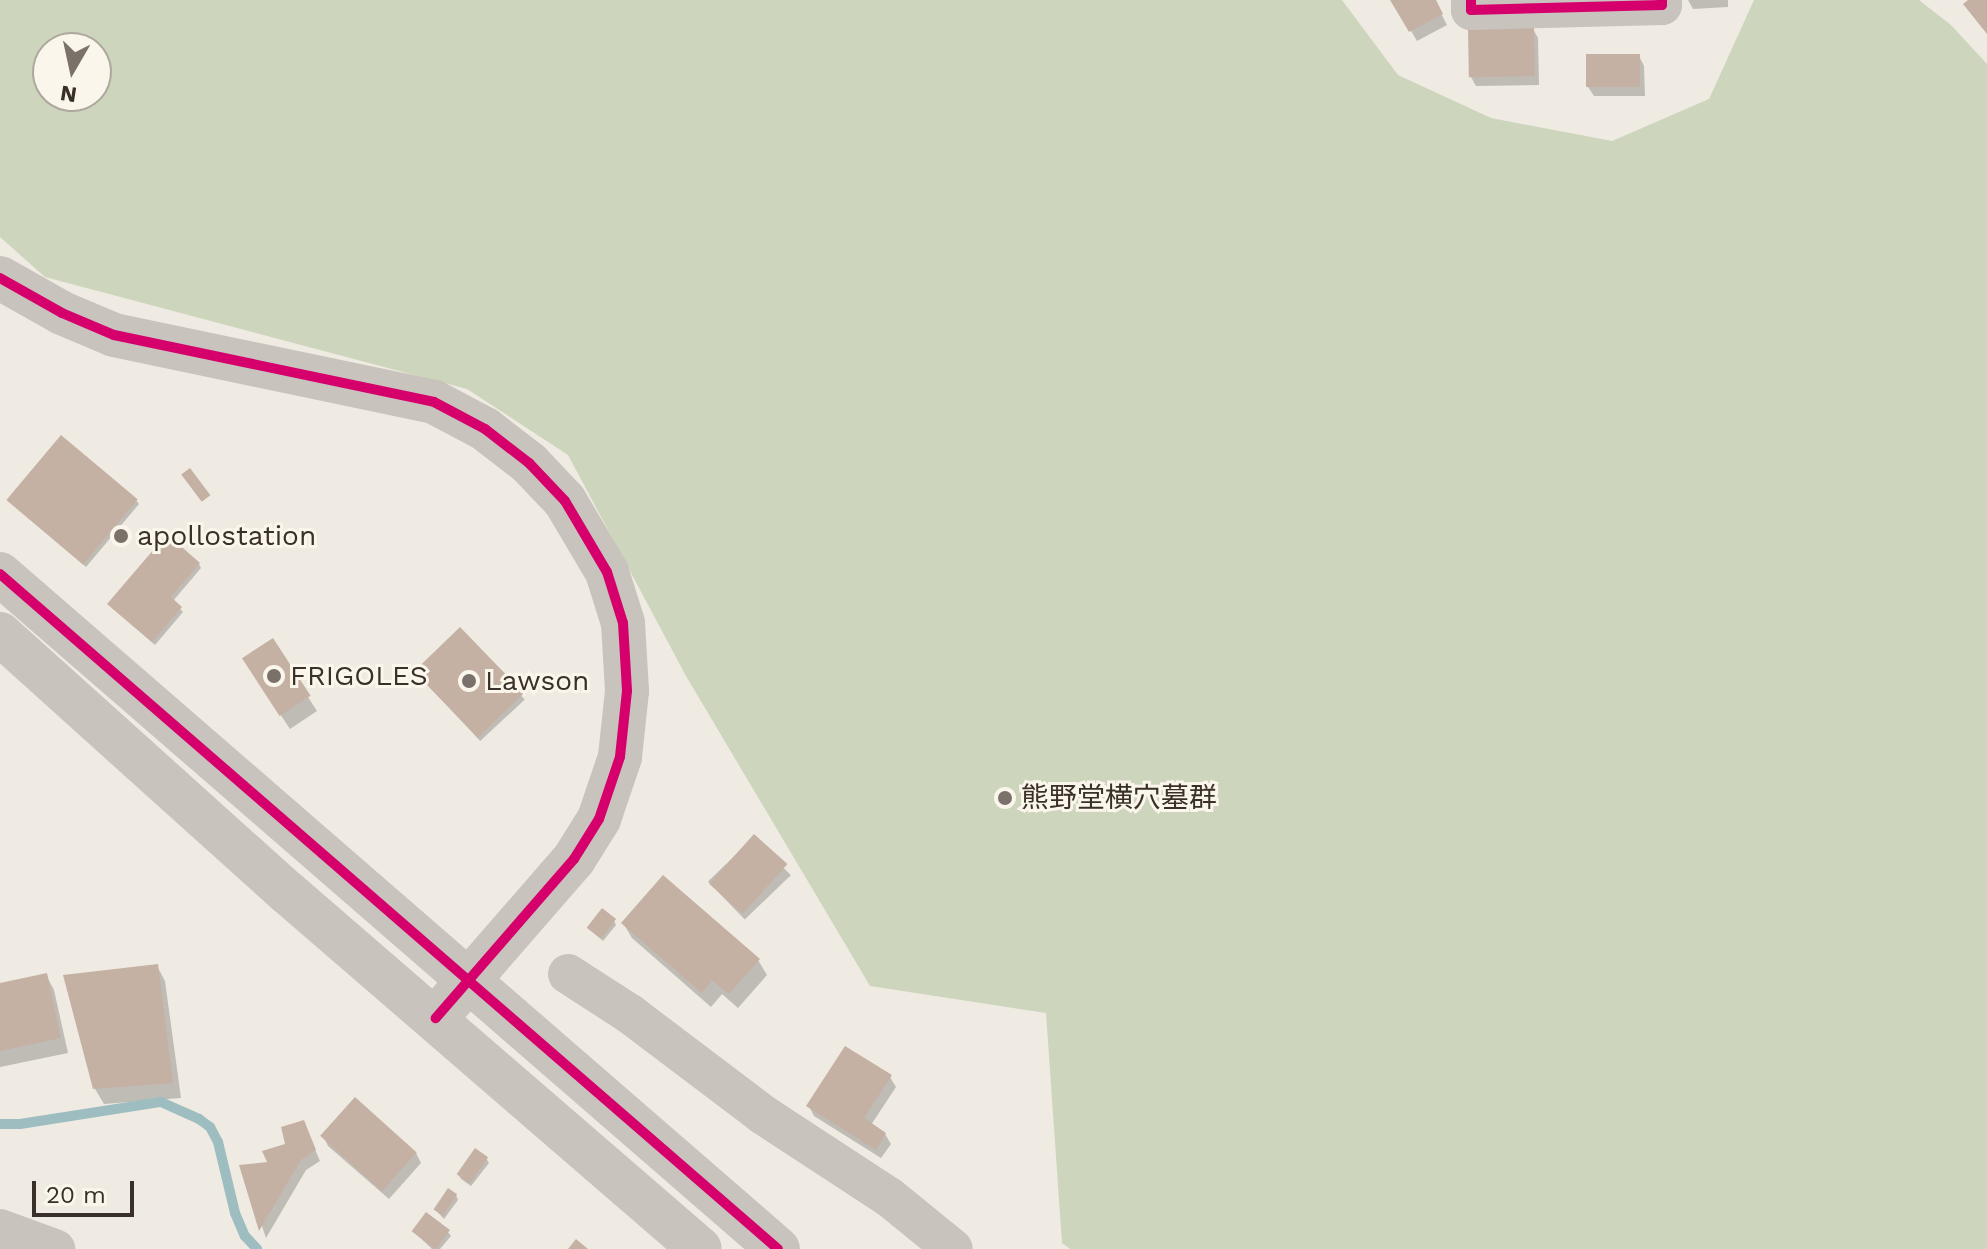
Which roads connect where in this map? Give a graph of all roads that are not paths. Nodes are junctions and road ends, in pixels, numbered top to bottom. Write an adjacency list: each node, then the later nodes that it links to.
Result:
1 (1471, 0): 2 (street)
2 (1662, 0)
3 (0, 278): 7 (street)
4 (0, 574): 7 (street)
5 (0, 634): 8 (street)
6 (568, 974): 13 (street)
7 (469, 979): 8 (street); 12 (street)
8 (436, 1018): 11 (street)
9 (0, 1229): 10 (street)
10 (55, 1249)
11 (700, 1249)
12 (778, 1249)
13 (953, 1249)

